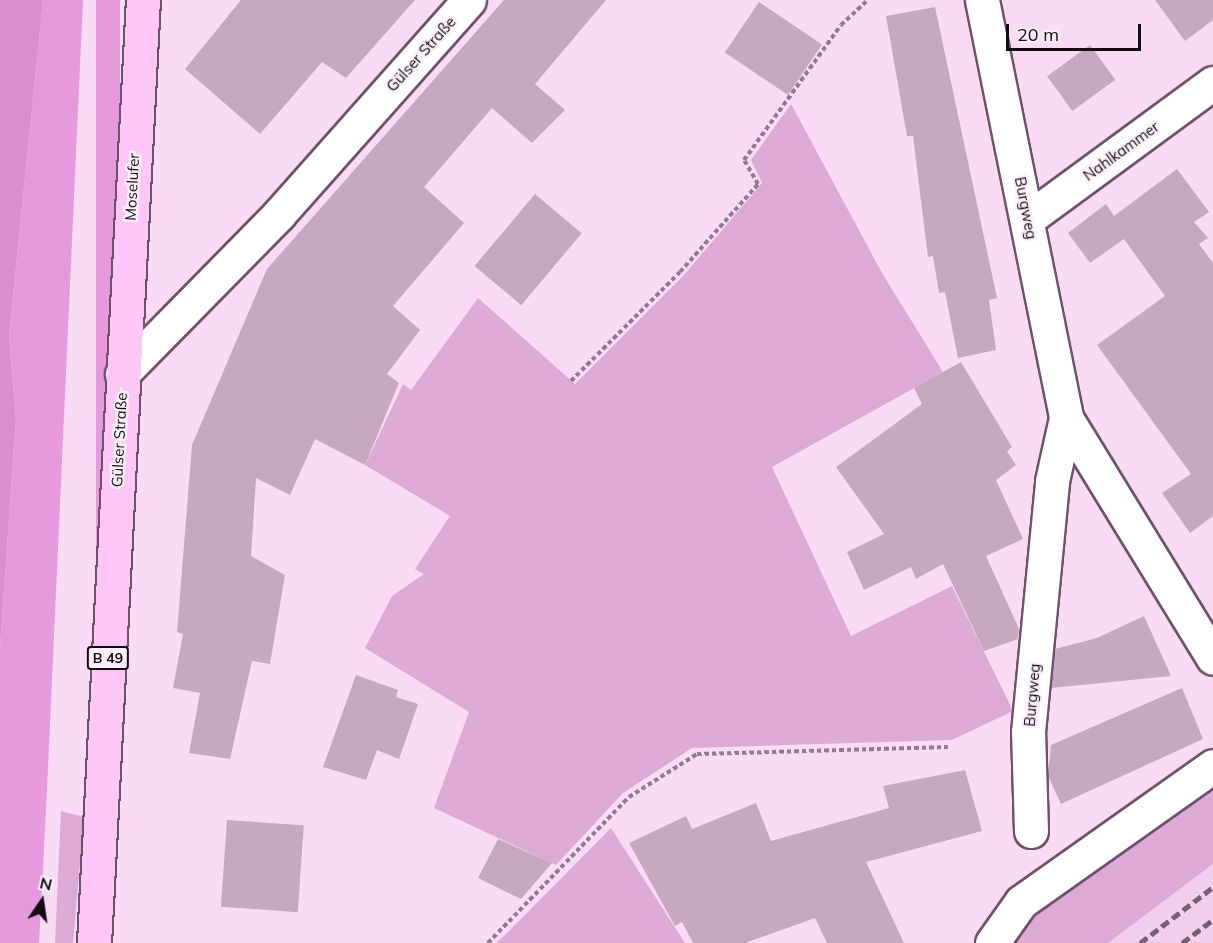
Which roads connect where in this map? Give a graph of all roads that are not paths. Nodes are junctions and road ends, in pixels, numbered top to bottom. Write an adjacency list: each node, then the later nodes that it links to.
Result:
1 (142, 0): 6 (main road, Moselufer / B 49)
2 (469, 0): 6 (street, Gülser Straße)
3 (982, 0): 5 (street, Burgweg)
4 (1213, 83): 5 (street, Nahlkammer)
5 (1029, 218): 7 (street, Burgweg)
6 (122, 374): 11 (main road, Gülser Straße / B 49)
7 (1066, 418): 8 (street, Burgweg); 10 (street, Burgweg)
8 (1213, 658)
9 (1213, 766): 12 (street)
10 (1031, 831)
11 (94, 943)
12 (992, 943)

